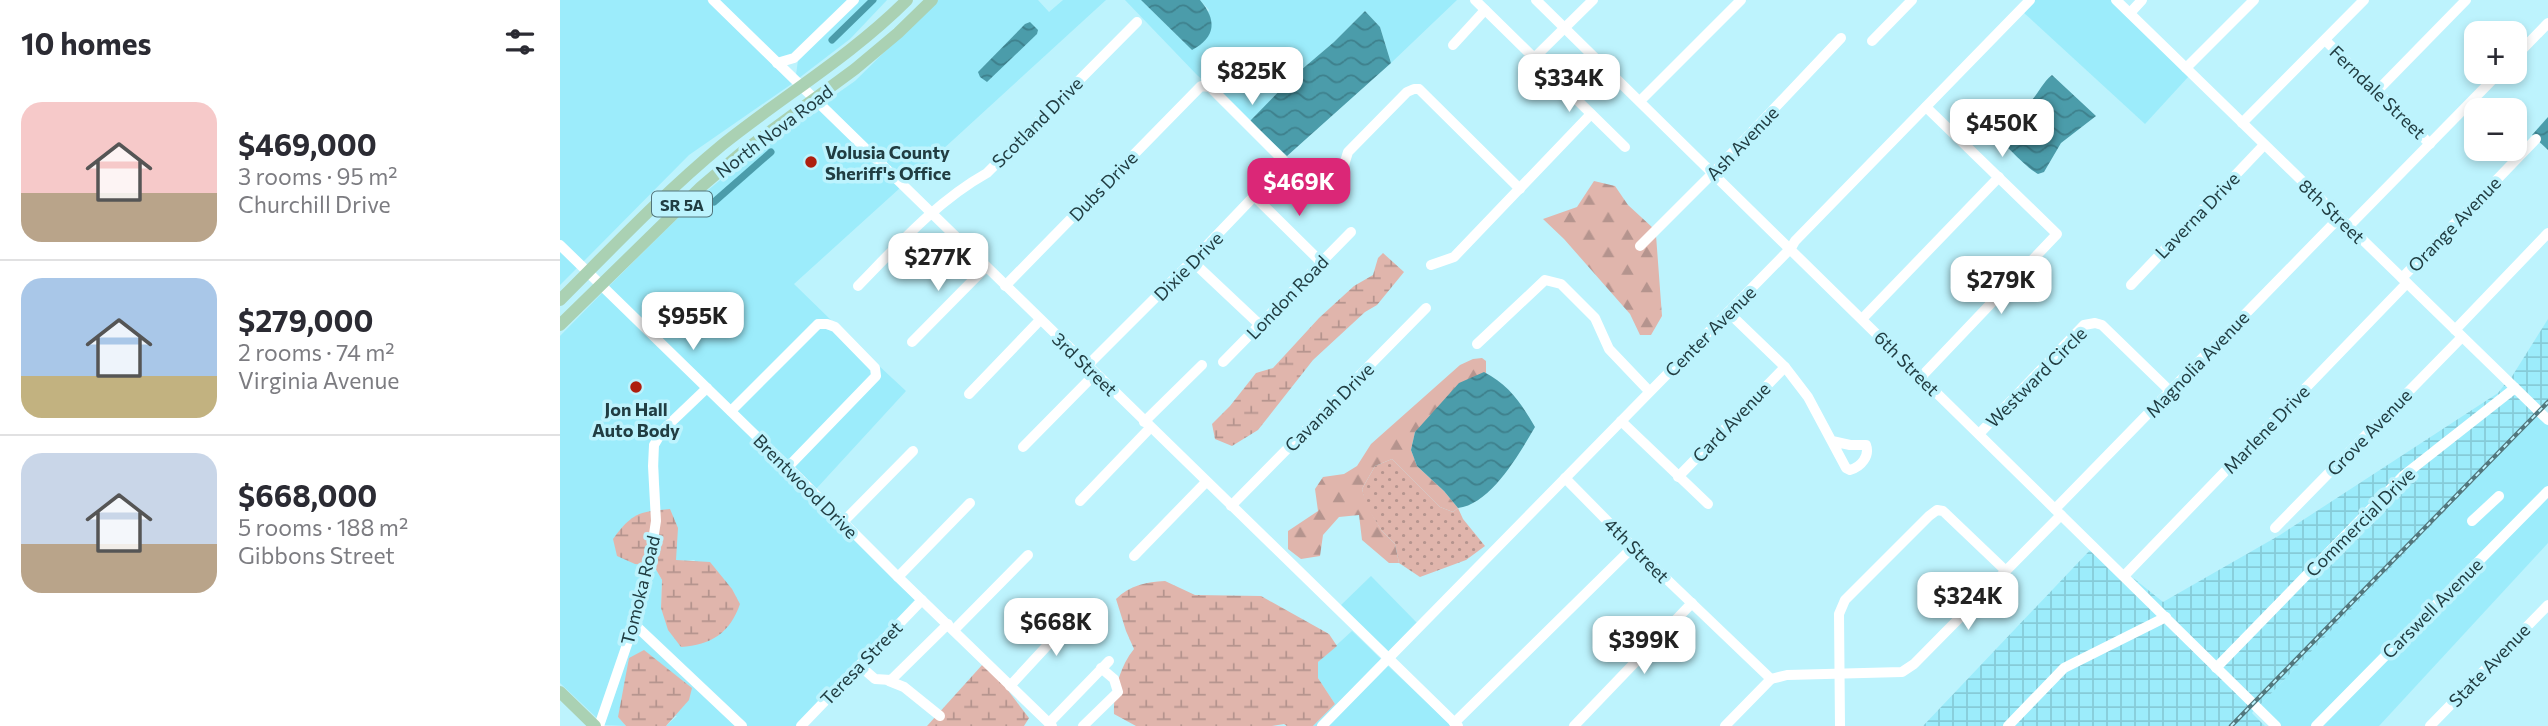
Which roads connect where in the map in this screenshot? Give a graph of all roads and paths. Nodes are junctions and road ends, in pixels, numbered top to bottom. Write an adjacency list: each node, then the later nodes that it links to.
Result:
1 (713, 0): 28 (street, 3rd Street)
2 (854, 0): 26 (street)
3 (907, 0): 32 (main road, North Nova Road / SR 5A)
4 (932, 0): 35 (main road, North Nova Road / SR 5A)
5 (1475, 0): 16 (street)
6 (1536, 0): 20 (street, 6th Street)
7 (1593, 0): 20 (street)
8 (1741, 0): 36 (street)
9 (1912, 0): 23 (street)
10 (2030, 0): 37 (street, Center Avenue)
11 (2116, 0): 17 (street, 8th Street)
12 (2142, 0): 17 (street)
13 (2253, 0): 29 (street)
14 (2364, 0): 22 (street)
15 (2466, 0): 34 (street)
16 (1485, 10): 24 (street); 27 (street)
17 (2130, 13): 29 (street, 8th Street)
18 (1137, 22): 49 (street, Scotland Drive)
19 (2548, 23): 25 (street)
20 (1565, 28): 27 (street); 36 (street, 6th Street)
21 (1841, 38): 44 (street, Ash Avenue)
22 (2325, 40): 34 (street, Ferndale Street); 39 (street)
23 (1872, 41)
24 (1453, 45)
25 (2527, 45)
26 (794, 58): 28 (street); 30 (street)
27 (1534, 58): 38 (street)
28 (777, 63): 30 (street, 3rd Street)
29 (2186, 68): 39 (street, 8th Street)
30 (792, 76): 32 (street, 3rd Street)
31 (2488, 84): 41 (street)
32 (803, 86): 35 (street, 3rd Street); 61 (main road, North Nova Road / SR 5A)
33 (1201, 86): 48 (street, Dixie Drive); 66 (street, Dubs Drive)
34 (2377, 91): 41 (street, Ferndale Street)
35 (816, 99): 49 (street, 3rd Street); 63 (main road, North Nova Road / SR 5A)
36 (1640, 102): 44 (street, 6th Street)
37 (1926, 107): 46 (street); 56 (street, Center Avenue)
38 (1591, 114): 43 (street); 47 (street)
39 (2242, 123): 42 (street, 8th Street)
40 (2536, 139): 62 (street, Orange Avenue)
41 (2430, 144): 51 (street)
42 (2264, 145): 50 (street, 8th Street); 64 (street, Laverna Drive)
43 (1625, 147)
44 (1714, 172): 55 (street, Ash Avenue); 56 (street, 6th Street)
45 (1340, 175): 47 (street)
46 (1998, 177): 70 (street); 81 (street)
47 (1520, 189): 59 (street)
48 (1255, 197): 57 (street, Dixie Drive); 58 (street)
49 (930, 213): 60 (street, 3rd Street); 65 (street, Scotland Drive)
50 (2339, 218): 51 (street, 8th Street); 85 (street, Magnolia Avenue)
51 (2348, 227): 62 (street, 8th Street)
52 (1351, 232): 58 (street, London Road)
53 (2548, 233): 74 (street, Grove Avenue)
54 (560, 245): 61 (street, Brentwood Drive)
55 (1640, 246)
56 (1791, 248): 69 (street, Center Avenue); 70 (street, 6th Street)
57 (1192, 261): 73 (street); 80 (street, Dixie Drive)
58 (1321, 262): 73 (street, London Road)
59 (1431, 265)
60 (986, 267): 66 (street, 3rd Street); 75 (street)
61 (588, 272): 63 (street, Brentwood Drive); 67 (main road, North Nova Road / SR 5A)
62 (2404, 281): 74 (street, 8th Street); 113 (street, Marlene Drive)
63 (601, 284): 72 (main road, North Nova Road / SR 5A); 82 (street, Brentwood Drive)
64 (2131, 285)
65 (858, 286)
66 (1005, 286): 71 (street, 3rd Street)
67 (560, 300)
68 (1426, 309): 104 (street, Cavanah Drive)
69 (1728, 312): 79 (street); 84 (street, Center Avenue)
70 (1862, 319): 81 (street, 6th Street)
71 (1040, 320): 80 (street, 3rd Street); 86 (street)
72 (560, 325)
73 (1259, 325): 77 (street, London Road)
74 (2459, 333): 83 (street, 8th Street); 108 (street, Grove Avenue)
75 (912, 342)
76 (1477, 344): 84 (street)
77 (1223, 362)
78 (1202, 365): 90 (street)
79 (1785, 367): 92 (street); 96 (street, Card Avenue)
80 (1091, 370): 90 (street, 3rd Street); 93 (street, Dixie Drive)
81 (1921, 377): 91 (street, 6th Street)
82 (707, 388): 87 (street, Brentwood Drive); 120 (street, Tomoka Road)
83 (2515, 388): 88 (street, 8th Street); 124 (street, Commercial Drive)
84 (1649, 391): 89 (street, Center Avenue)
85 (2170, 391): 91 (street, Westward Circle); 105 (street, Magnolia Avenue)
86 (969, 394)
87 (731, 411): 95 (street, Brentwood Drive); 95 (street)
88 (2548, 420)
89 (1621, 421): 96 (street); 97 (street, Center Avenue)
90 (1147, 425): 98 (street, 3rd Street); 101 (street)
91 (1979, 434): 105 (street, 6th Street)
92 (1832, 442): 92 (street)
93 (1023, 447)
94 (912, 452): 107 (street)
95 (788, 467): 107 (street, Brentwood Drive)
96 (1678, 477): 103 (street)
97 (1565, 478): 109 (street, 4th Street); 122 (street, Center Avenue)
98 (1206, 482): 104 (street, 3rd Street); 111 (street)
99 (2548, 491): 143 (street, Carswell Avenue)
100 (2499, 496): 106 (street)
101 (1080, 500)
102 (970, 503): 114 (street)
103 (1708, 504)
104 (1231, 506): 122 (street, 3rd Street)
105 (2058, 512): 112 (street, Magnolia Avenue); 113 (street, 6th Street)
106 (2472, 521)
107 (843, 522): 114 (street, Brentwood Drive)
108 (2275, 528)
109 (1633, 547): 116 (street, 4th Street); 132 (street)
110 (1028, 555): 121 (street)
111 (1134, 556)
112 (2006, 571): 125 (street, Magnolia Avenue); 125 (street)
113 (2125, 575): 119 (street, 6th Street)
114 (898, 577): 115 (street, Brentwood Drive)
115 (922, 600): 121 (street, Brentwood Drive); 123 (street, Teresa Street)
116 (1692, 603): 126 (street, 4th Street); 138 (street)
117 (2548, 605): 144 (street, State Avenue)
118 (1080, 610): 128 (street)
119 (2166, 617): 124 (street, 6th Street); 141 (street)
120 (634, 624): 133 (street, Tomoka Road); 134 (street)
121 (951, 627): 127 (street); 128 (street, Brentwood Drive)
122 (1388, 660): 132 (street, 3rd Street); 137 (street, Center Avenue)
123 (860, 666): 127 (street); 135 (street, Teresa Street)
124 (2216, 667): 142 (street, 6th Street)
125 (1840, 675): 126 (street, Magnolia Avenue); 140 (street)
126 (1771, 679): 139 (street)
127 (889, 681): 130 (street)
128 (1010, 687): 131 (street, Brentwood Drive)
129 (560, 692): 133 (main road)
130 (940, 716)
131 (1051, 724): 136 (street)
132 (1456, 724)
133 (597, 726)
134 (742, 726)
135 (801, 726)
136 (1083, 726)
137 (1322, 726)
138 (1574, 726)
139 (1725, 726)
140 (1840, 726)
141 (2008, 726)
142 (2276, 726)
143 (2316, 726)
144 (2430, 726)

